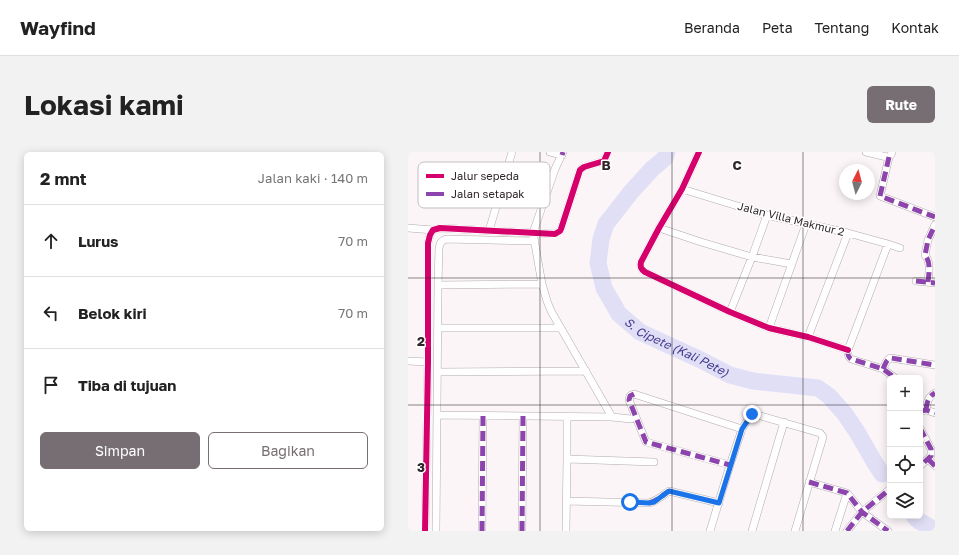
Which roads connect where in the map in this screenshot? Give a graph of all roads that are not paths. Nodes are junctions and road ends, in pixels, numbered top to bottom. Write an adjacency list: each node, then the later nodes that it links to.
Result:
1 (512, 152): 8 (street)
2 (550, 152): 6 (street)
3 (608, 152): 21 (street)
4 (699, 152): 10 (street)
5 (866, 152): 7 (street)
6 (562, 154): 9 (street)
7 (891, 155): 14 (street)
8 (509, 162)
9 (550, 184)
10 (682, 189): 13 (street, Jalan Villa Makmur 2); 18 (street)
11 (496, 208): 20 (street)
12 (542, 208): 21 (street)
13 (767, 215): 15 (street, Jalan Villa Makmur 2); 26 (street)
14 (935, 217)
15 (806, 224): 22 (street, Jalan Villa Makmur 2); 27 (street)
16 (935, 225): 29 (street)
17 (408, 228): 19 (street)
18 (659, 228): 26 (street); 32 (street)
19 (434, 230): 20 (street); 39 (street)
20 (489, 231): 21 (street)
21 (534, 233): 23 (street)
22 (848, 233): 24 (street, Jalan Villa Makmur 2); 36 (street)
23 (535, 241): 30 (street); 31 (street)
24 (888, 244): 25 (street, Jalan Villa Makmur 2); 37 (street)
25 (900, 248)
26 (752, 257): 27 (street); 32 (street)
27 (792, 264): 35 (street)
28 (916, 281): 29 (street)
29 (932, 282)
30 (438, 284): 31 (street); 33 (street)
31 (542, 284): 34 (street)
32 (730, 312): 35 (street)
33 (438, 328): 34 (street); 43 (street)
34 (560, 328): 42 (street)
35 (769, 328): 36 (street)
36 (808, 337): 37 (street)
37 (848, 350): 41 (street)
38 (408, 361): 39 (street)
39 (428, 362): 69 (street)
40 (935, 365): 41 (street)
41 (883, 369): 44 (street)
42 (586, 371): 43 (street); 52 (street)
43 (438, 372): 48 (street)
44 (890, 375)
45 (935, 392): 46 (street)
46 (923, 411): 47 (street)
47 (935, 413)
48 (437, 415): 49 (street); 70 (street)
49 (483, 416): 50 (street); 71 (street)
50 (523, 416): 51 (street); 72 (street)
51 (567, 417): 52 (street); 57 (street)
52 (612, 418): 53 (street)
53 (631, 419)
54 (784, 422): 55 (street); 63 (street); 75 (street)
55 (742, 429): 61 (street); 61 (street)
56 (923, 434): 58 (street)
57 (567, 459): 59 (street); 66 (street)
58 (928, 459): 60 (street); 62 (street)
59 (654, 462)
60 (923, 463)
61 (730, 466): 67 (street)
62 (935, 466)
63 (809, 482): 65 (street); 76 (street)
64 (887, 491): 68 (street)
65 (847, 493): 68 (street); 77 (street)
66 (566, 501): 67 (street); 73 (street)
67 (719, 503): 74 (street)
68 (862, 512): 78 (street); 79 (street)
69 (425, 531)
70 (436, 531)
71 (482, 531)
72 (522, 531)
73 (566, 531)
74 (710, 531)
75 (752, 531)
76 (795, 531)
77 (835, 531)
78 (847, 531)
79 (888, 531)

